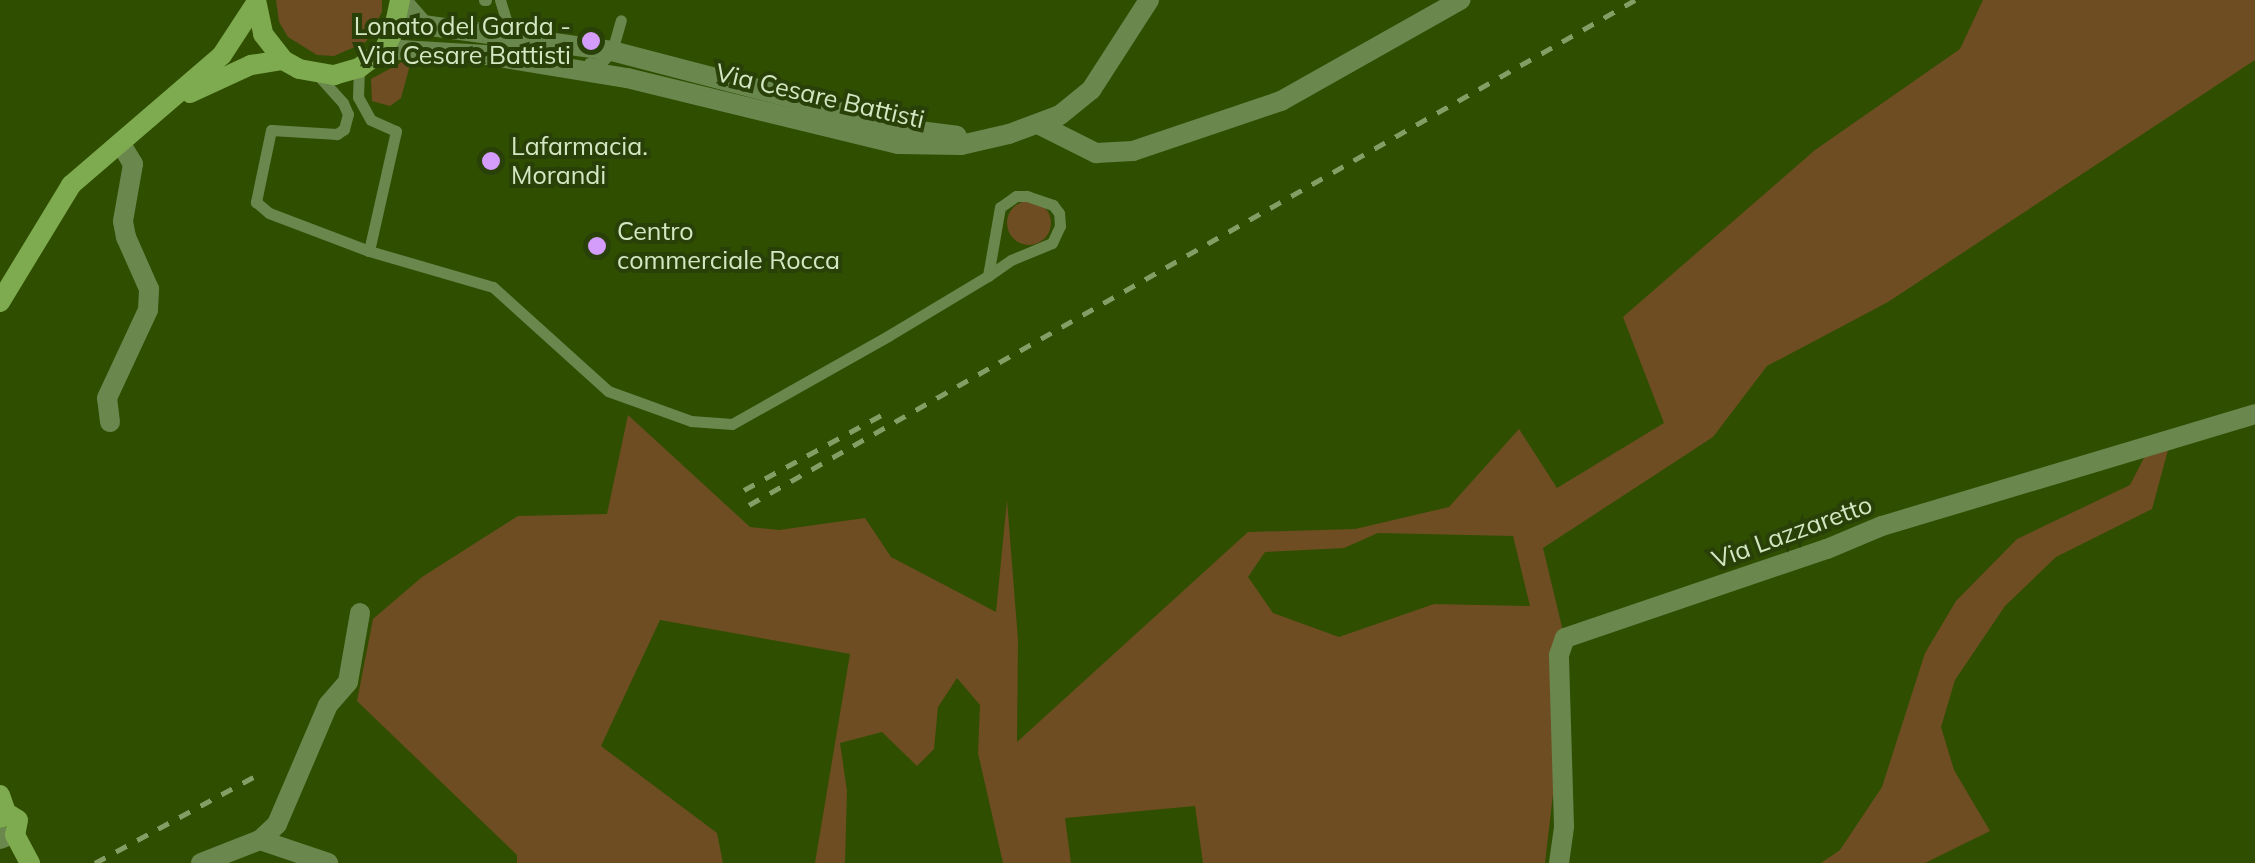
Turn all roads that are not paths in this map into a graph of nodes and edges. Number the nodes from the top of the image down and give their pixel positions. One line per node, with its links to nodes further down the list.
1 (400, 0): 7 (street, Via Cesare Battisti); 8 (main road)
2 (500, 0): 7 (lane)
3 (1150, 0): 15 (street)
4 (1460, 0): 15 (street)
5 (256, 1): 10 (main road); 14 (main road)
6 (621, 20): 9 (lane)
7 (523, 37): 9 (street, Via Cesare Battisti)
8 (384, 48): 11 (street, Via Cesare Battisti); 12 (main road)
9 (612, 51): 11 (lane); 16 (street, Via Cesare Battisti)
10 (284, 60): 13 (main road); 14 (main road)
11 (521, 60): 16 (street, Via Cesare Battisti)
12 (359, 68): 13 (main road); 18 (lane)
13 (317, 74): 18 (lane)
14 (174, 100): 17 (main road)
15 (1040, 125): 16 (street)
16 (1009, 134)
17 (121, 144): 19 (main road); 23 (street)
18 (369, 252): 20 (lane)
19 (8, 268): 21 (main road)
20 (988, 276): 20 (lane)
21 (0, 302)
22 (2255, 414): 30 (street, Via Lazzaretto)
23 (110, 422)
24 (360, 614): 26 (street)
25 (3, 822): 27 (main road)
26 (260, 840): 28 (street); 29 (street)
27 (30, 863)
28 (201, 863)
29 (328, 863)
30 (1560, 863)

